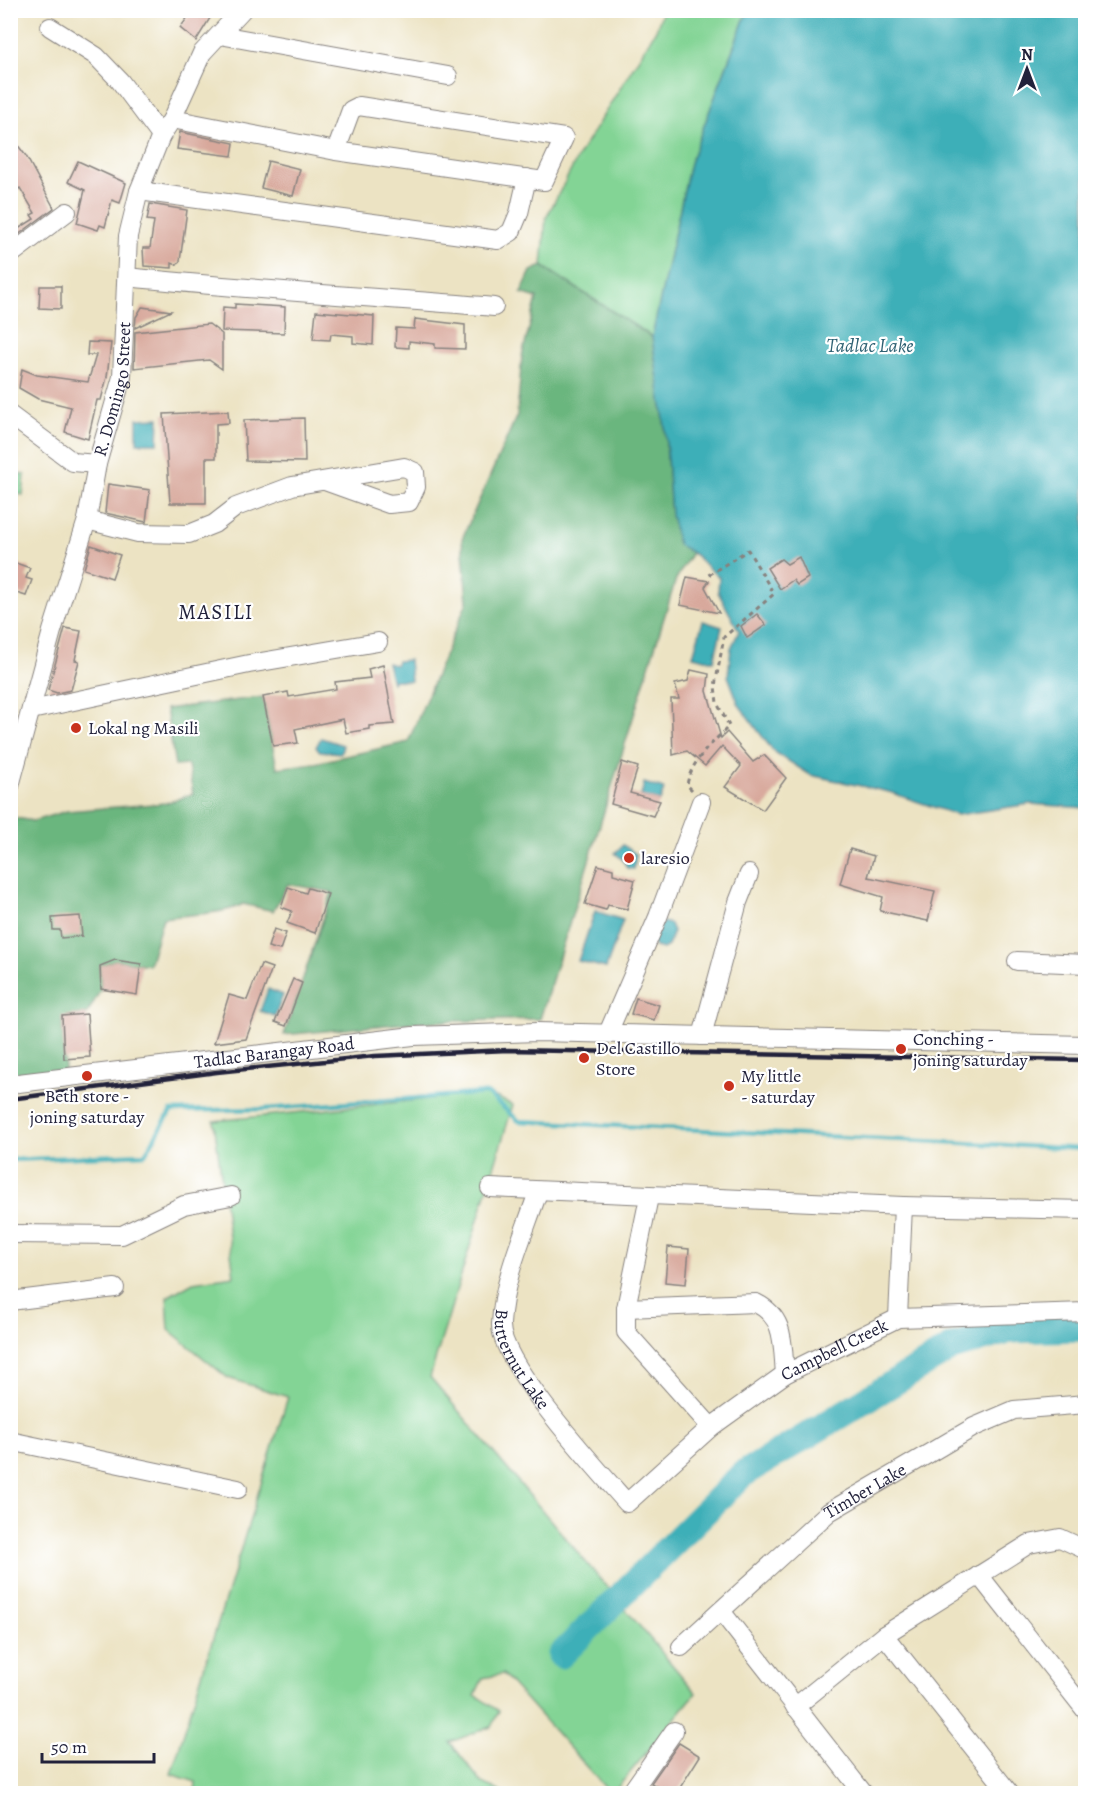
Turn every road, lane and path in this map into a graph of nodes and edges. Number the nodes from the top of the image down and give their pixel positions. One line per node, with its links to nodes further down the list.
1 (242, 10): 3 (street, R. Domingo Street)
2 (50, 27): 6 (street)
3 (220, 34): 4 (street); 5 (street, R. Domingo Street)
4 (448, 76)
5 (172, 119): 6 (street, R. Domingo Street); 7 (street)
6 (161, 136): 9 (street, R. Domingo Street)
7 (336, 151): 8 (street); 8 (street)
8 (527, 178): 9 (street)
9 (139, 191): 12 (street, R. Domingo Street)
10 (67, 212): 11 (street)
11 (10, 255)
12 (127, 277): 13 (street); 15 (street, R. Domingo Street)
13 (494, 307)
14 (10, 415): 15 (street)
15 (97, 464): 17 (street, R. Domingo Street)
16 (325, 481): 17 (street)
17 (87, 520): 20 (street, R. Domingo Street)
18 (707, 576): 22 (path)
19 (378, 642): 20 (street)
20 (31, 710): 21 (street, R. Domingo Street)
21 (10, 786)
22 (701, 802): 26 (street)
23 (749, 874): 27 (street)
24 (1017, 961): 25 (street)
25 (1086, 964)
26 (608, 1033): 27 (street, Tadlac Barangay Road); 29 (street, Tadlac Barangay Road)
27 (702, 1036): 28 (street, Tadlac Barangay Road)
28 (1086, 1045)
29 (10, 1084)
30 (490, 1188): 31 (street)
31 (537, 1192): 33 (street); 47 (street, Butternut Lake)
32 (231, 1196): 36 (street)
33 (649, 1197): 34 (street); 39 (street)
34 (903, 1206): 35 (street); 41 (street)
35 (1086, 1210)
36 (10, 1234)
37 (115, 1288): 38 (street)
38 (10, 1301)
39 (626, 1308): 42 (street); 44 (street)
40 (1086, 1312): 41 (street, Campbell Creek)
41 (898, 1318): 42 (street, Campbell Creek)
42 (785, 1374): 44 (street, Campbell Creek)
43 (1086, 1404): 50 (street, Timber Lake)
44 (711, 1427): 47 (street, Campbell Creek)
45 (10, 1441): 46 (street)
46 (238, 1489)
47 (627, 1503)
48 (1086, 1550): 49 (street)
49 (979, 1575): 51 (street); 54 (street)
50 (721, 1611): 52 (street, Timber Lake); 53 (street)
51 (884, 1635): 53 (street); 58 (street)
52 (681, 1647)
53 (795, 1707): 57 (street)
54 (1086, 1711)
55 (674, 1731): 56 (street)
56 (630, 1794)
57 (864, 1794)
58 (1010, 1794)

